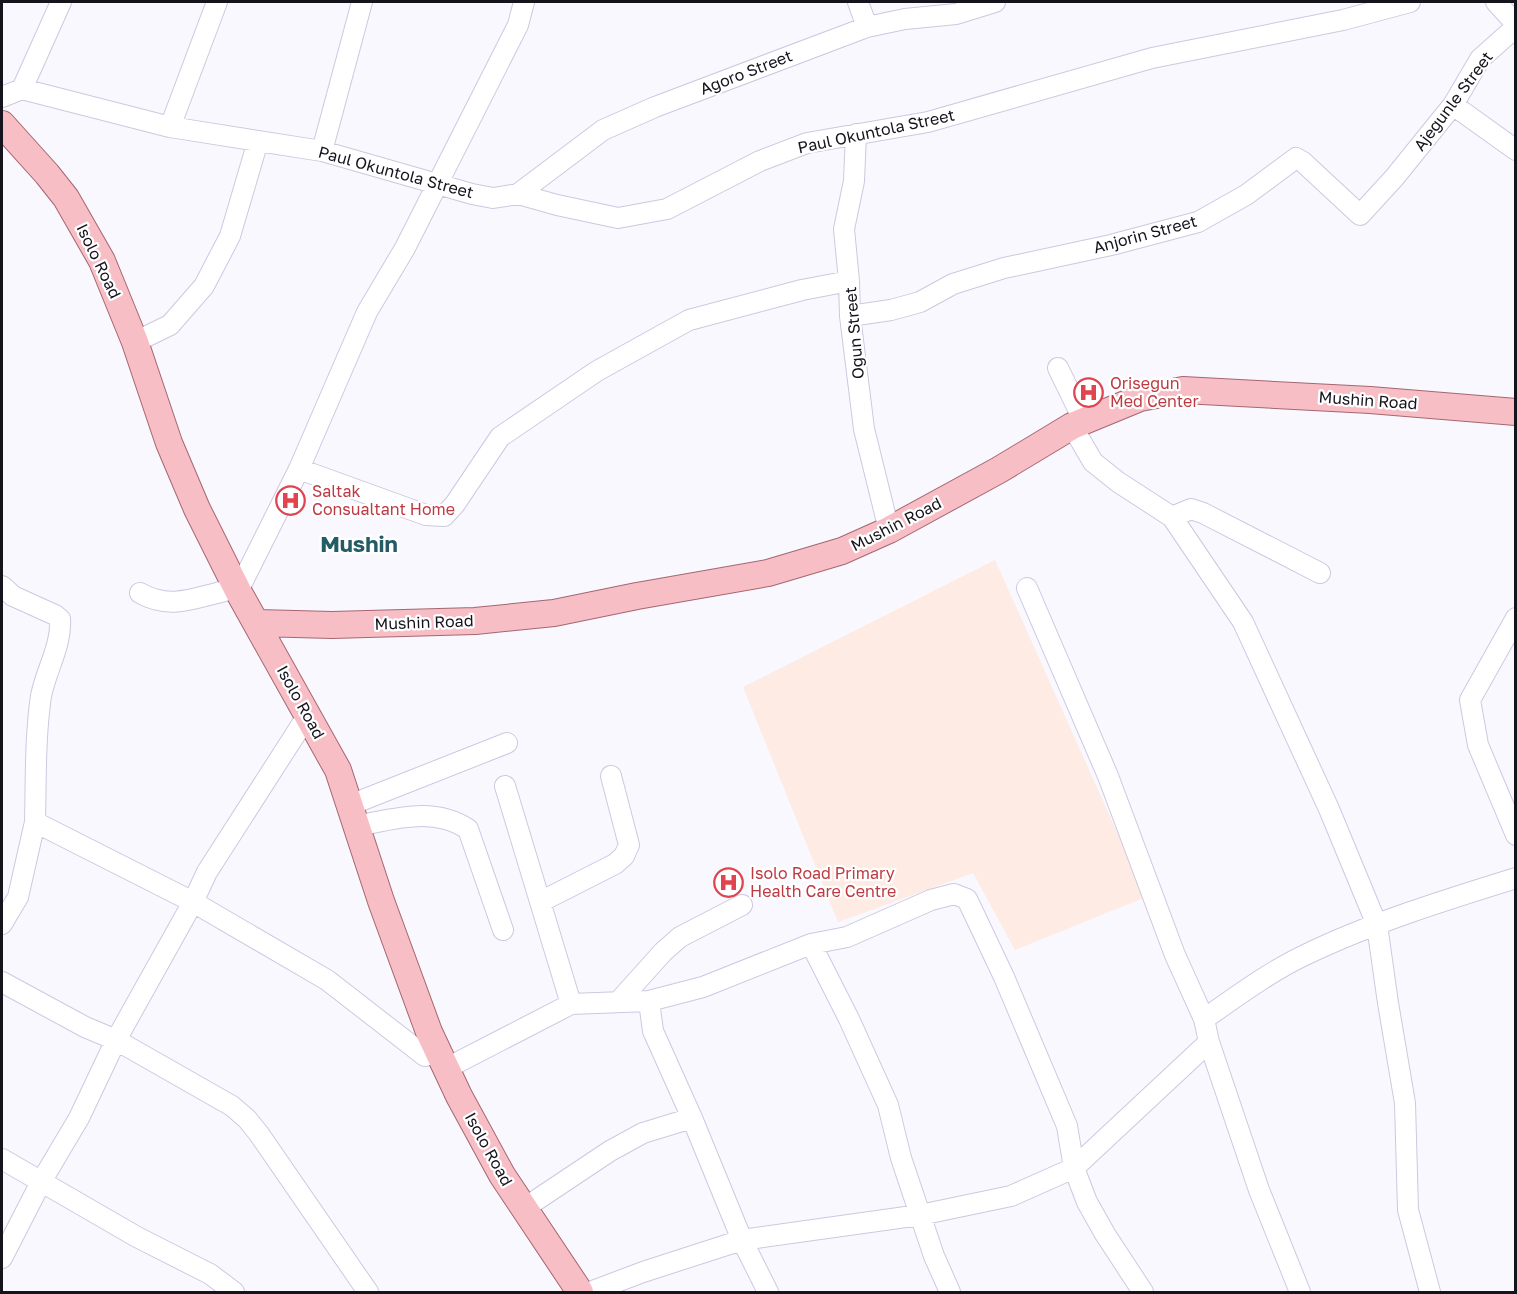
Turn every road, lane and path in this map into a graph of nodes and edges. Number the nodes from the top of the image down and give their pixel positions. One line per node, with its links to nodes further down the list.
1 (61, 2): 11 (street)
2 (217, 2): 15 (street)
3 (362, 2): 20 (street)
4 (524, 2): 22 (street)
5 (858, 2): 10 (street)
6 (992, 2): 10 (street, Agoro Street)
7 (1410, 2): 16 (street, Paul Okuntola Street)
8 (1496, 2): 9 (street)
9 (1515, 26): 13 (street, Ajegunle Street)
10 (867, 27): 23 (street, Agoro Street)
11 (22, 89): 12 (street); 15 (street, Paul Okuntola Street)
12 (2, 97)
13 (1453, 105): 19 (street); 21 (street, Ajegunle Street)
14 (2, 124): 26 (main road, Isolo Road)
15 (170, 127): 18 (street, Paul Okuntola Street)
16 (856, 134): 23 (street, Paul Okuntola Street); 24 (street, Ogun Street)
17 (2, 140): 36 (main road, Isolo Road)
18 (258, 141): 20 (street, Paul Okuntola Street); 26 (street)
19 (1515, 150)
20 (322, 151): 22 (street, Paul Okuntola Street)
21 (1394, 178): 25 (street, Anjorin Street)
22 (438, 184): 23 (street, Paul Okuntola Street); 30 (street)
23 (518, 194)
24 (849, 281): 25 (street, Ogun Street); 30 (street)
25 (850, 316): 32 (street, Ogun Street)
26 (135, 342): 36 (main road, Isolo Road)
27 (1058, 368): 29 (street)
28 (1515, 412): 29 (main road, Mushin Road)
29 (1076, 424): 31 (street); 32 (main road, Mushin Road)
30 (299, 469): 36 (street)
31 (1172, 517): 33 (street); 52 (street)
32 (889, 530): 39 (main road, Mushin Road)
33 (1320, 573)
34 (2, 585): 45 (street)
35 (1027, 588): 59 (street)
36 (232, 591): 37 (street); 39 (main road, Isolo Road); 40 (main road, Isolo Road)
37 (140, 593)
38 (1515, 618): 46 (street)
39 (258, 623): 44 (main road, Isolo Road)
40 (302, 724): 48 (street); 62 (main road, Isolo Road)
41 (507, 742): 44 (street)
42 (611, 776): 49 (street)
43 (505, 786): 49 (street)
44 (353, 816): 53 (street); 62 (main road, Isolo Road)
45 (35, 822): 48 (street); 51 (street)
46 (1515, 835)
47 (1515, 878): 52 (street)
48 (193, 902): 60 (street); 62 (street)
49 (540, 902): 58 (street)
50 (742, 904): 56 (street)
51 (2, 924)
52 (1377, 925): 59 (street); 80 (street)
53 (503, 930)
54 (811, 944): 57 (street); 65 (street); 68 (street)
55 (2, 982): 60 (street)
56 (619, 1001): 57 (street); 58 (street)
57 (649, 1001): 63 (street)
58 (571, 1004): 62 (street)
59 (1204, 1018): 61 (street)
60 (116, 1040): 66 (street); 72 (street)
61 (1209, 1042): 65 (street); 79 (street)
62 (436, 1062): 67 (main road, Isolo Road); 73 (main road, Isolo Road)
63 (692, 1118): 67 (street); 69 (street)
64 (2, 1159): 66 (street)
65 (1074, 1168): 68 (street); 78 (street)
66 (41, 1182): 70 (street); 71 (street)
67 (523, 1209): 74 (main road, Isolo Road)
68 (920, 1215): 69 (street); 77 (street)
69 (742, 1240): 75 (street); 76 (street)
70 (2, 1258)
71 (234, 1293)
72 (368, 1293)
73 (562, 1293)
74 (580, 1293)
75 (590, 1293)
76 (768, 1293)
77 (950, 1293)
78 (1143, 1293)
79 (1300, 1293)
80 (1430, 1293)

